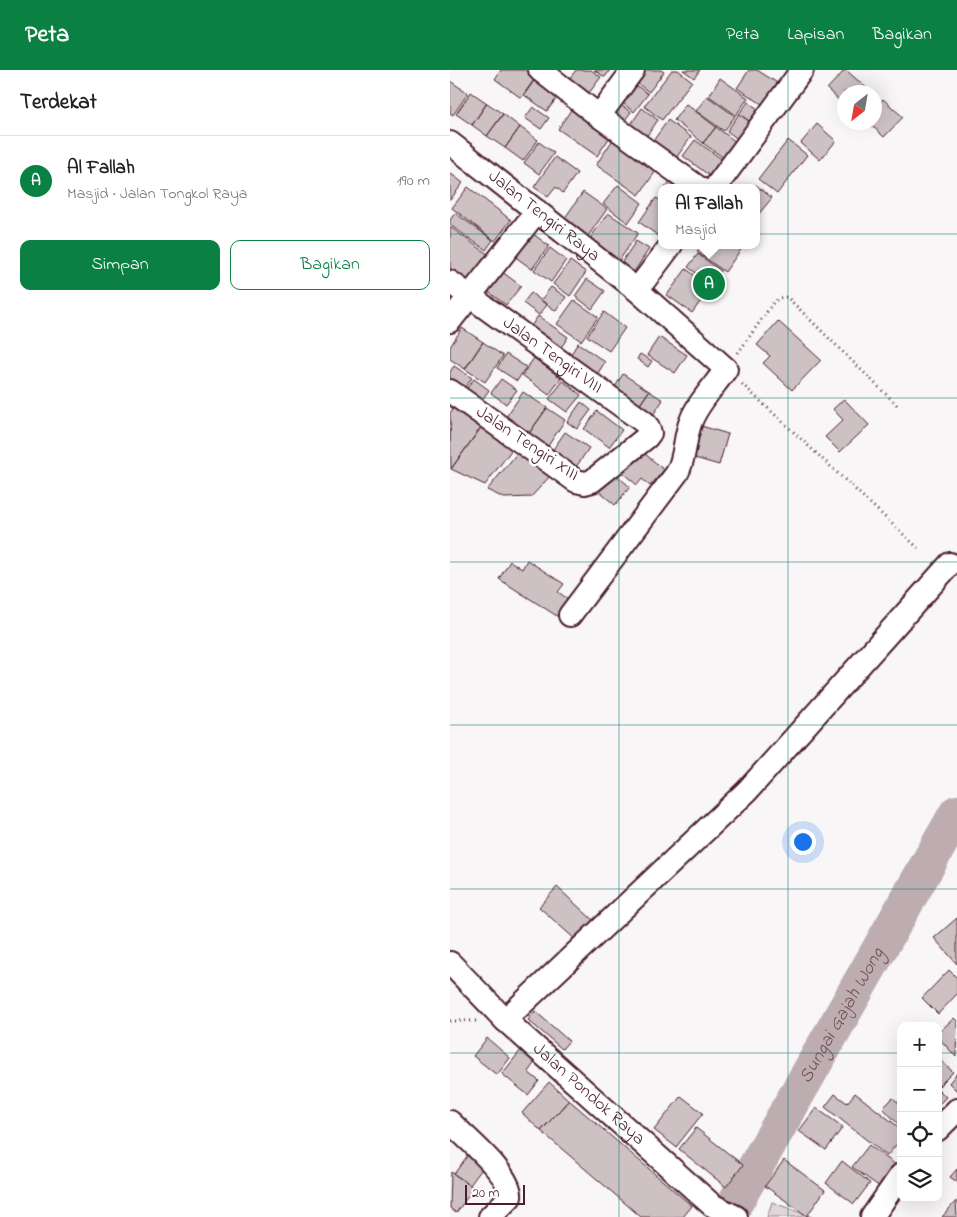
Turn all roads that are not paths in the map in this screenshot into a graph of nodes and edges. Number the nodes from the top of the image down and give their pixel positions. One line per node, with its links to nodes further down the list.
1 (540, 70): 4 (street)
2 (633, 70): 4 (street)
3 (802, 70): 7 (street)
4 (599, 116): 6 (street)
5 (450, 143): 8 (street, Jalan Tengiri Raya)
6 (693, 184)
7 (718, 184)
8 (537, 211): 11 (street, Jalan Tengiri Raya); 12 (street)
9 (668, 249): 11 (street)
10 (450, 282): 12 (street, Jalan Tengiri VIII)
11 (637, 290): 17 (street, Jalan Tengiri Raya)
12 (470, 296): 13 (street); 15 (street, Jalan Tengiri VIII)
13 (450, 321)
14 (450, 391): 15 (street, Jalan Tengiri XIII)
15 (650, 432)
16 (950, 564): 19 (street)
17 (570, 616)
18 (450, 963): 19 (street, Jalan Pondok Raya)
19 (505, 1020): 25 (street, Jalan Pondok Raya)
20 (957, 1110): 22 (street)
21 (450, 1122): 24 (street)
22 (942, 1125)
23 (897, 1180): 26 (street)
24 (490, 1217)
25 (736, 1217)
26 (872, 1217)

